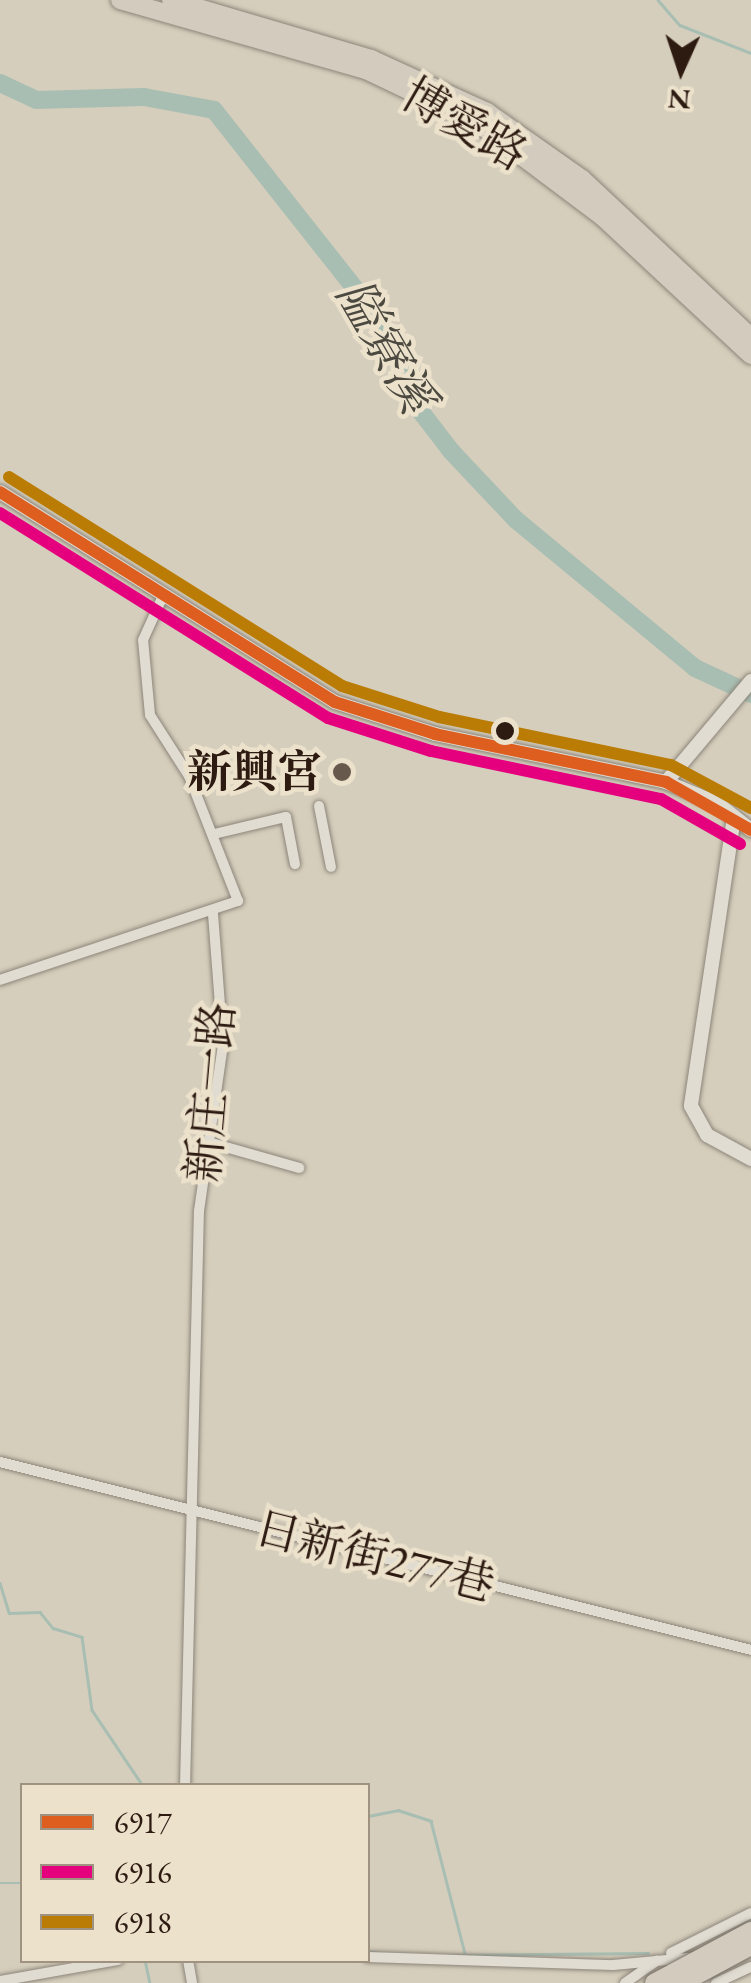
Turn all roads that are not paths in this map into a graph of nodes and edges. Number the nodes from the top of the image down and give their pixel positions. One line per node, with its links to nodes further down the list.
1 (120, 0): 3 (main road, 博愛路)
2 (171, 0): 3 (main road, 博愛路)
3 (483, 118): 4 (main road, 博愛路)
4 (530, 148): 5 (main road, 博愛路); 6 (main road, 博愛路)
5 (751, 337)
6 (751, 355)
7 (0, 492): 8 (street)
8 (163, 596): 10 (street); 14 (street)
9 (751, 682): 10 (street)
10 (666, 782): 12 (street)
11 (319, 806): 16 (street)
12 (734, 817): 13 (street); 20 (street)
13 (751, 830)
14 (214, 834): 15 (street); 17 (street)
15 (295, 864)
16 (331, 867)
17 (213, 914): 18 (street); 19 (street, 新庄一路)
18 (0, 980)
19 (208, 1142): 21 (street); 23 (street, 新庄一路)
20 (751, 1159)
21 (299, 1168)
22 (0, 1462): 23 (street, 日新街277巷)
23 (192, 1510): 24 (street, 日新街277巷); 25 (street, 新庄一路)
24 (751, 1650)
25 (185, 1783)
26 (750, 1920): 29 (street); 34 (main road, bridge)
27 (751, 1946): 35 (main road, bridge)
28 (370, 1958): 29 (street)
29 (660, 1958): 31 (street); 33 (street)
30 (102, 1963): 32 (street)
31 (751, 1964): 36 (street)
32 (0, 1982)
33 (625, 1983)
34 (654, 1983)
35 (682, 1983)
36 (716, 1983)

